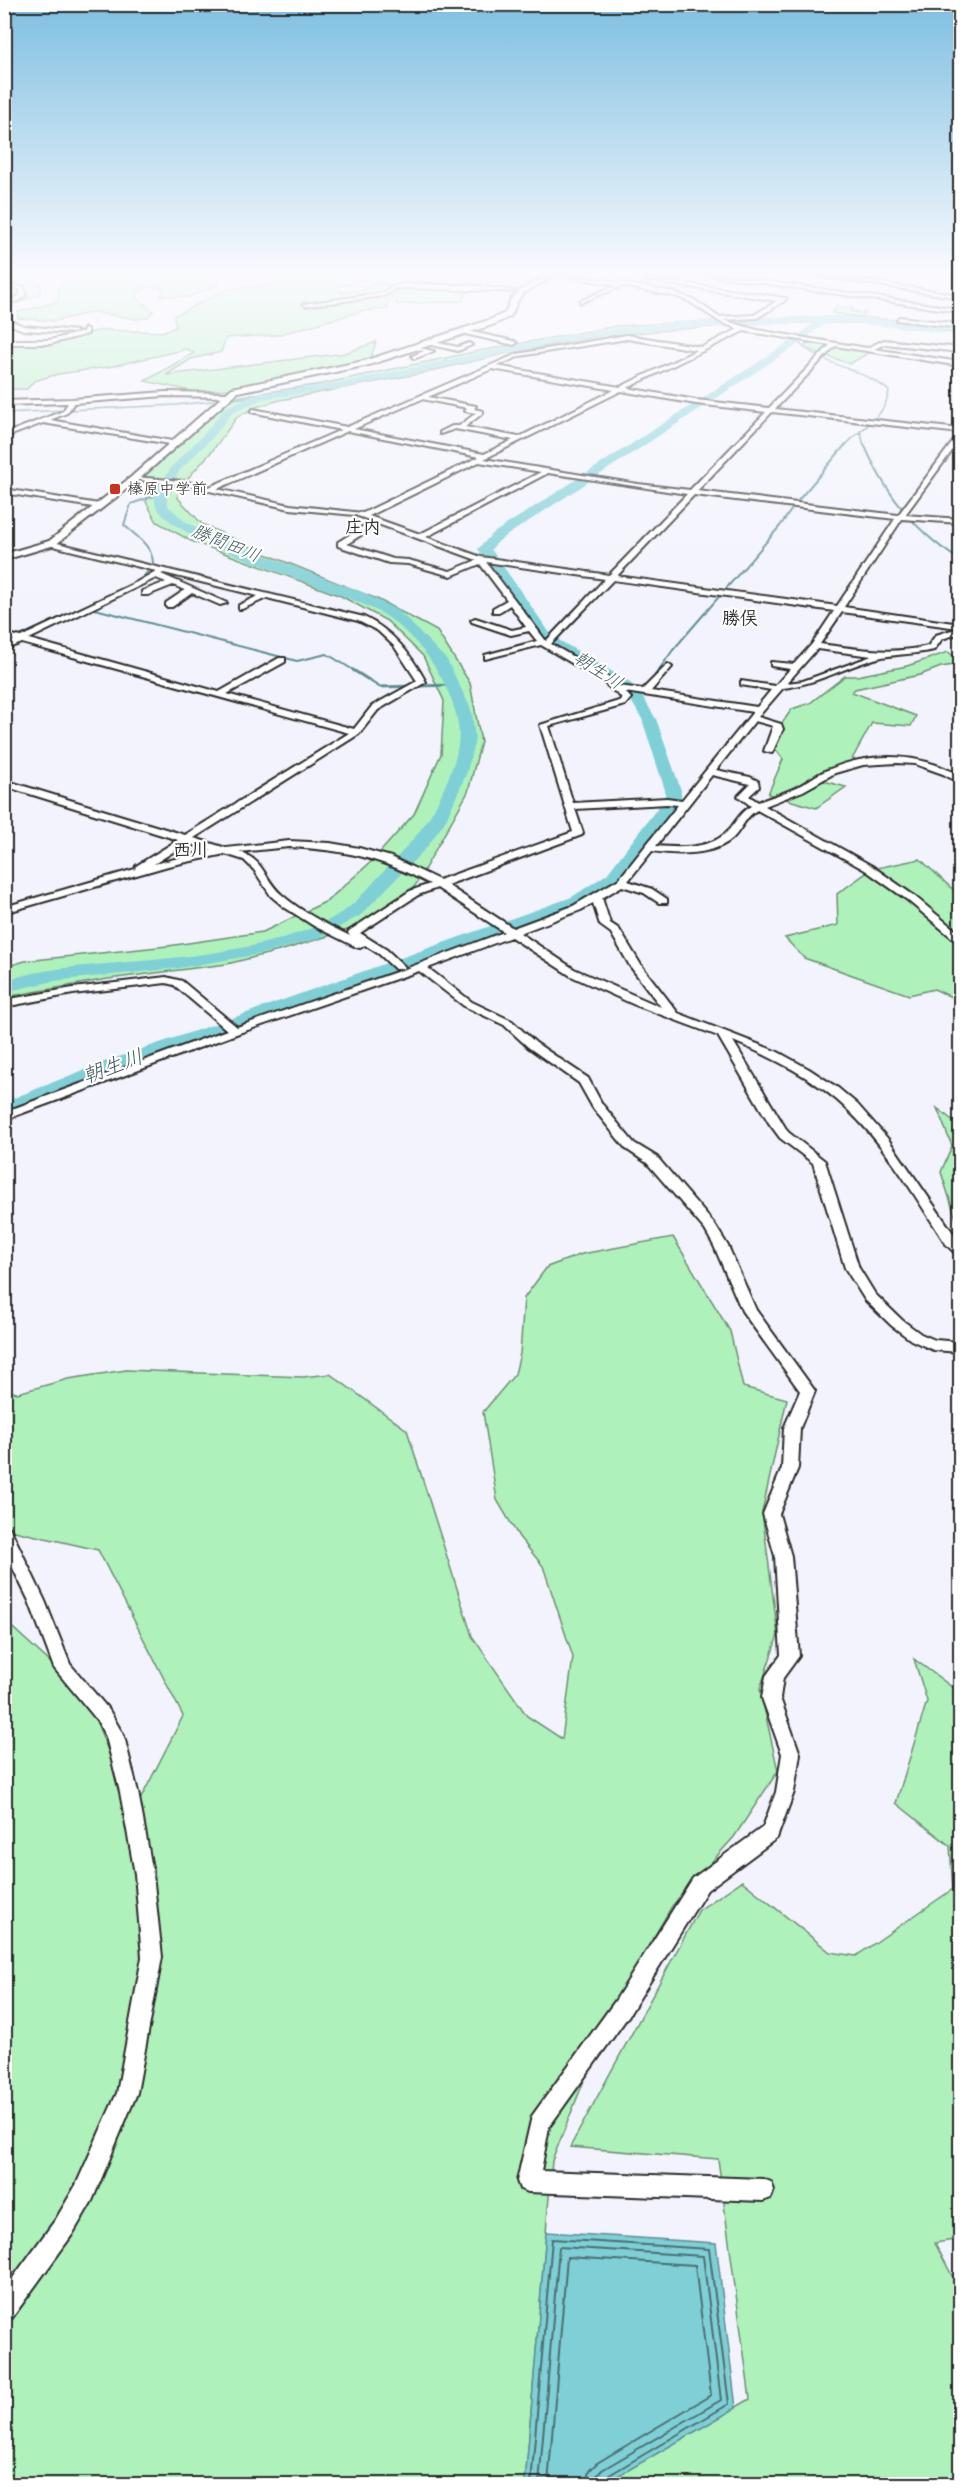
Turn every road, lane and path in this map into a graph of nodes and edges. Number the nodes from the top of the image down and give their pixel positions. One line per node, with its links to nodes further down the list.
1 (249, 387): 8 (main road)
2 (444, 387): 7 (street)
3 (605, 387): 6 (street)
4 (627, 387): 6 (street)
5 (793, 387): 12 (street)
6 (621, 390): 12 (street); 19 (street)
7 (421, 397): 14 (street); 15 (street)
8 (223, 398): 9 (street); 20 (main road)
9 (72, 401): 10 (street); 13 (street)
10 (4, 403)
11 (253, 411): 15 (street)
12 (771, 411): 17 (street); 26 (street)
13 (43, 421): 18 (street); 20 (street)
14 (460, 428): 16 (street); 19 (street)
15 (348, 430): 21 (street); 24 (street)
16 (442, 433)
17 (960, 434): 28 (street)
18 (4, 436)
19 (520, 439): 21 (street)
20 (176, 442): 23 (main road)
21 (482, 458): 22 (street); 29 (street)
22 (546, 472): 26 (street); 32 (street)
23 (134, 479): 24 (street); 27 (main road)
24 (210, 489): 29 (street)
25 (4, 491): 27 (street)
26 (692, 492): 28 (street); 37 (street)
27 (99, 506): 33 (main road)
28 (903, 514): 31 (street); 46 (street)
29 (365, 515): 30 (street)
30 (379, 520): 32 (street); 35 (street)
31 (960, 521)
32 (422, 536): 35 (street)
33 (52, 543): 34 (main road); 36 (street)
34 (4, 557)
35 (481, 560): 37 (street); 42 (street)
36 (159, 573): 38 (street); 41 (street); 52 (street)
37 (610, 578): 46 (street); 53 (street)
38 (173, 582): 39 (street); 40 (street)
39 (191, 590): 43 (street); 44 (street)
40 (145, 592)
41 (267, 595): 45 (street); 68 (street)
42 (511, 601): 47 (street); 49 (street)
43 (223, 603)
44 (169, 605)
45 (242, 607)
46 (840, 609): 50 (street); 54 (street)
47 (496, 610)
48 (475, 620): 49 (street)
49 (531, 628): 53 (street)
50 (960, 628): 56 (street)
51 (4, 634): 52 (street)
52 (22, 640): 55 (street); 66 (street)
53 (544, 644): 57 (street); 63 (street)
54 (815, 646): 56 (street); 61 (street)
55 (4, 648)
56 (881, 655): 64 (street)
57 (488, 657)
58 (282, 660): 66 (street)
59 (774, 664): 61 (street)
60 (668, 667): 65 (street)
61 (797, 667): 64 (street)
62 (744, 683): 64 (street)
63 (617, 688): 65 (street); 74 (street)
64 (780, 688): 67 (street)
65 (645, 691): 67 (street)
66 (219, 695): 68 (street)
67 (756, 714): 69 (street); 70 (street)
68 (356, 732): 76 (street)
69 (769, 751)
70 (711, 772): 73 (street); 75 (street)
71 (960, 780): 75 (street)
72 (4, 783): 76 (street)
73 (675, 802): 74 (street); 77 (street)
74 (570, 806): 80 (street)
75 (758, 806): 77 (street); 86 (street)
76 (184, 840): 78 (street); 79 (street)
77 (650, 848): 81 (street)
78 (225, 850): 79 (street); 80 (street); 87 (street)
79 (128, 876): 84 (street)
80 (434, 881): 85 (street); 87 (street)
81 (621, 882): 82 (street); 83 (street)
82 (597, 898): 85 (street); 89 (street)
83 (663, 901)
84 (4, 910)
85 (511, 932): 87 (street); 89 (street)
86 (960, 939)
87 (409, 968): 90 (street); 96 (street)
88 (4, 1004): 90 (street)
89 (673, 1015): 91 (street)
90 (235, 1031): 92 (street)
91 (724, 1036): 93 (street); 94 (street)
92 (4, 1116)
93 (960, 1250)
94 (960, 1347)
95 (4, 1533): 97 (street)
96 (764, 2190)
97 (4, 2310)

